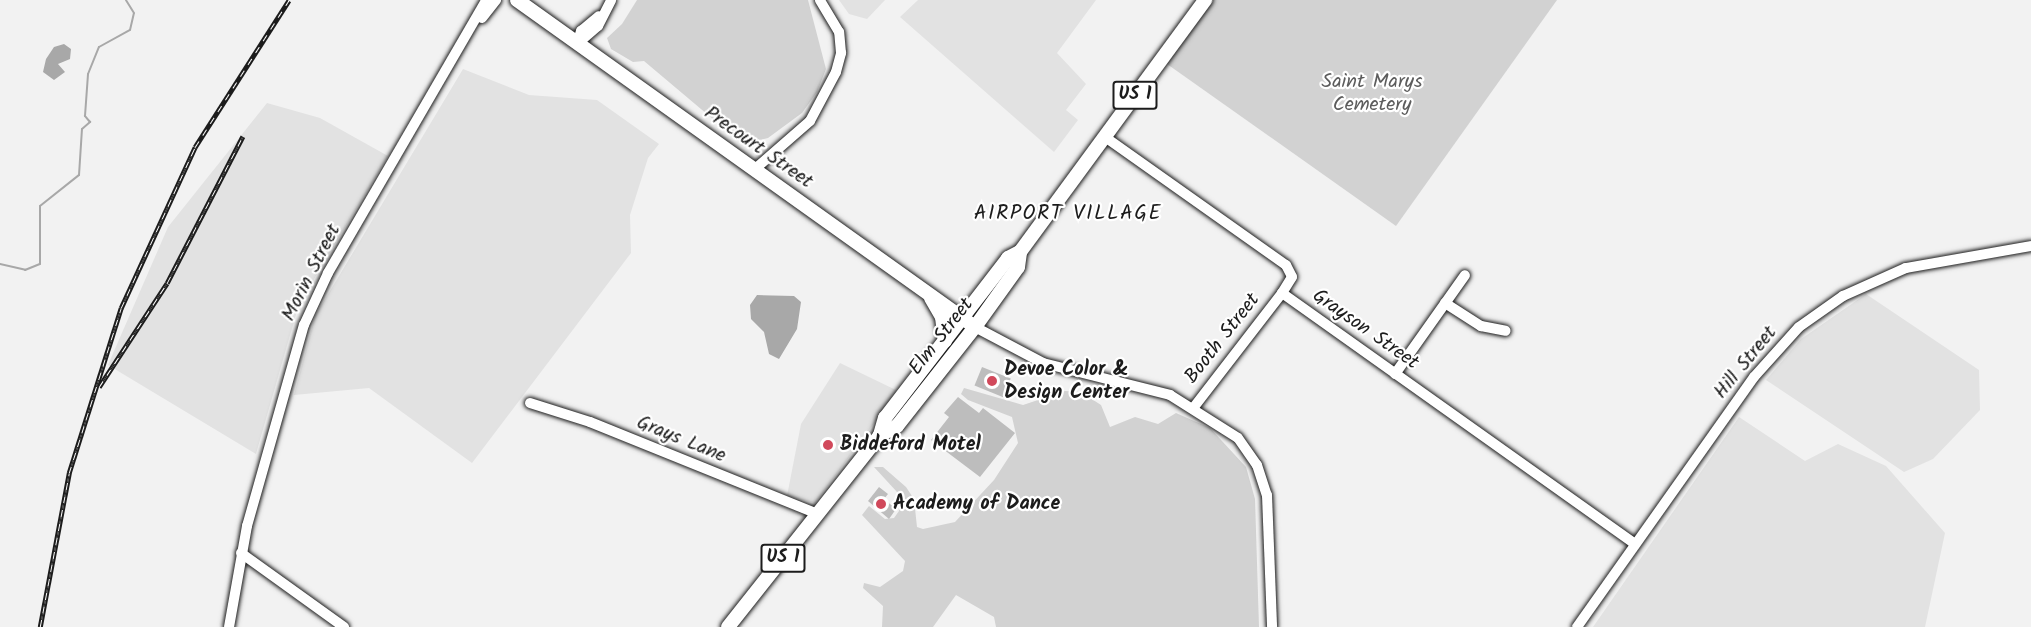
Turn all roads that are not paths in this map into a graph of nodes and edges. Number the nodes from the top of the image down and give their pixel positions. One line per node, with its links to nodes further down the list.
1 (486, 0): 7 (street, Morin Street)
2 (496, 0): 7 (street, Morin Street)
3 (517, 0): 8 (main road, Precourt Street)
4 (611, 0): 8 (street)
5 (820, 0): 10 (street)
6 (1204, 0): 9 (main road, Elm Street / US 1)
7 (472, 29): 27 (street, Morin Street)
8 (577, 44): 10 (main road, Precourt Street)
9 (1105, 137): 12 (main road, Elm Street / US 1); 14 (street, Grayson Street)
10 (755, 169): 15 (main road, Precourt Street)
11 (2031, 246): 26 (street, Hill Street)
12 (1020, 252): 17 (main road, Elm Street / US 1); 18 (main road, Elm Street / US 1)
13 (1465, 275): 16 (street)
14 (1282, 293): 21 (street, Grayson Street); 23 (street, Booth Street)
15 (928, 294): 17 (main road, Precourt Street); 20 (main road)
16 (1445, 303): 19 (street); 21 (street)
17 (963, 318): 18 (main road, Precourt Street); 20 (main road, Elm Street / US 1)
18 (975, 327): 23 (street); 24 (main road, Elm Street / US 1)
19 (1506, 331)
20 (945, 341): 24 (main road, Elm Street / US 1)
21 (1395, 374): 26 (street, Grayson Street)
22 (530, 403): 25 (street, Grays Lane)
23 (1194, 407): 31 (street)
24 (880, 435): 25 (main road, Elm Street / US 1)
25 (818, 514): 30 (main road, Elm Street / US 1)
26 (1635, 544): 32 (street, Hill Street)
27 (241, 553): 28 (street, Morin Street); 29 (street)
28 (229, 627)
29 (344, 627)
30 (728, 627)
31 (1272, 627)
32 (1577, 627)

